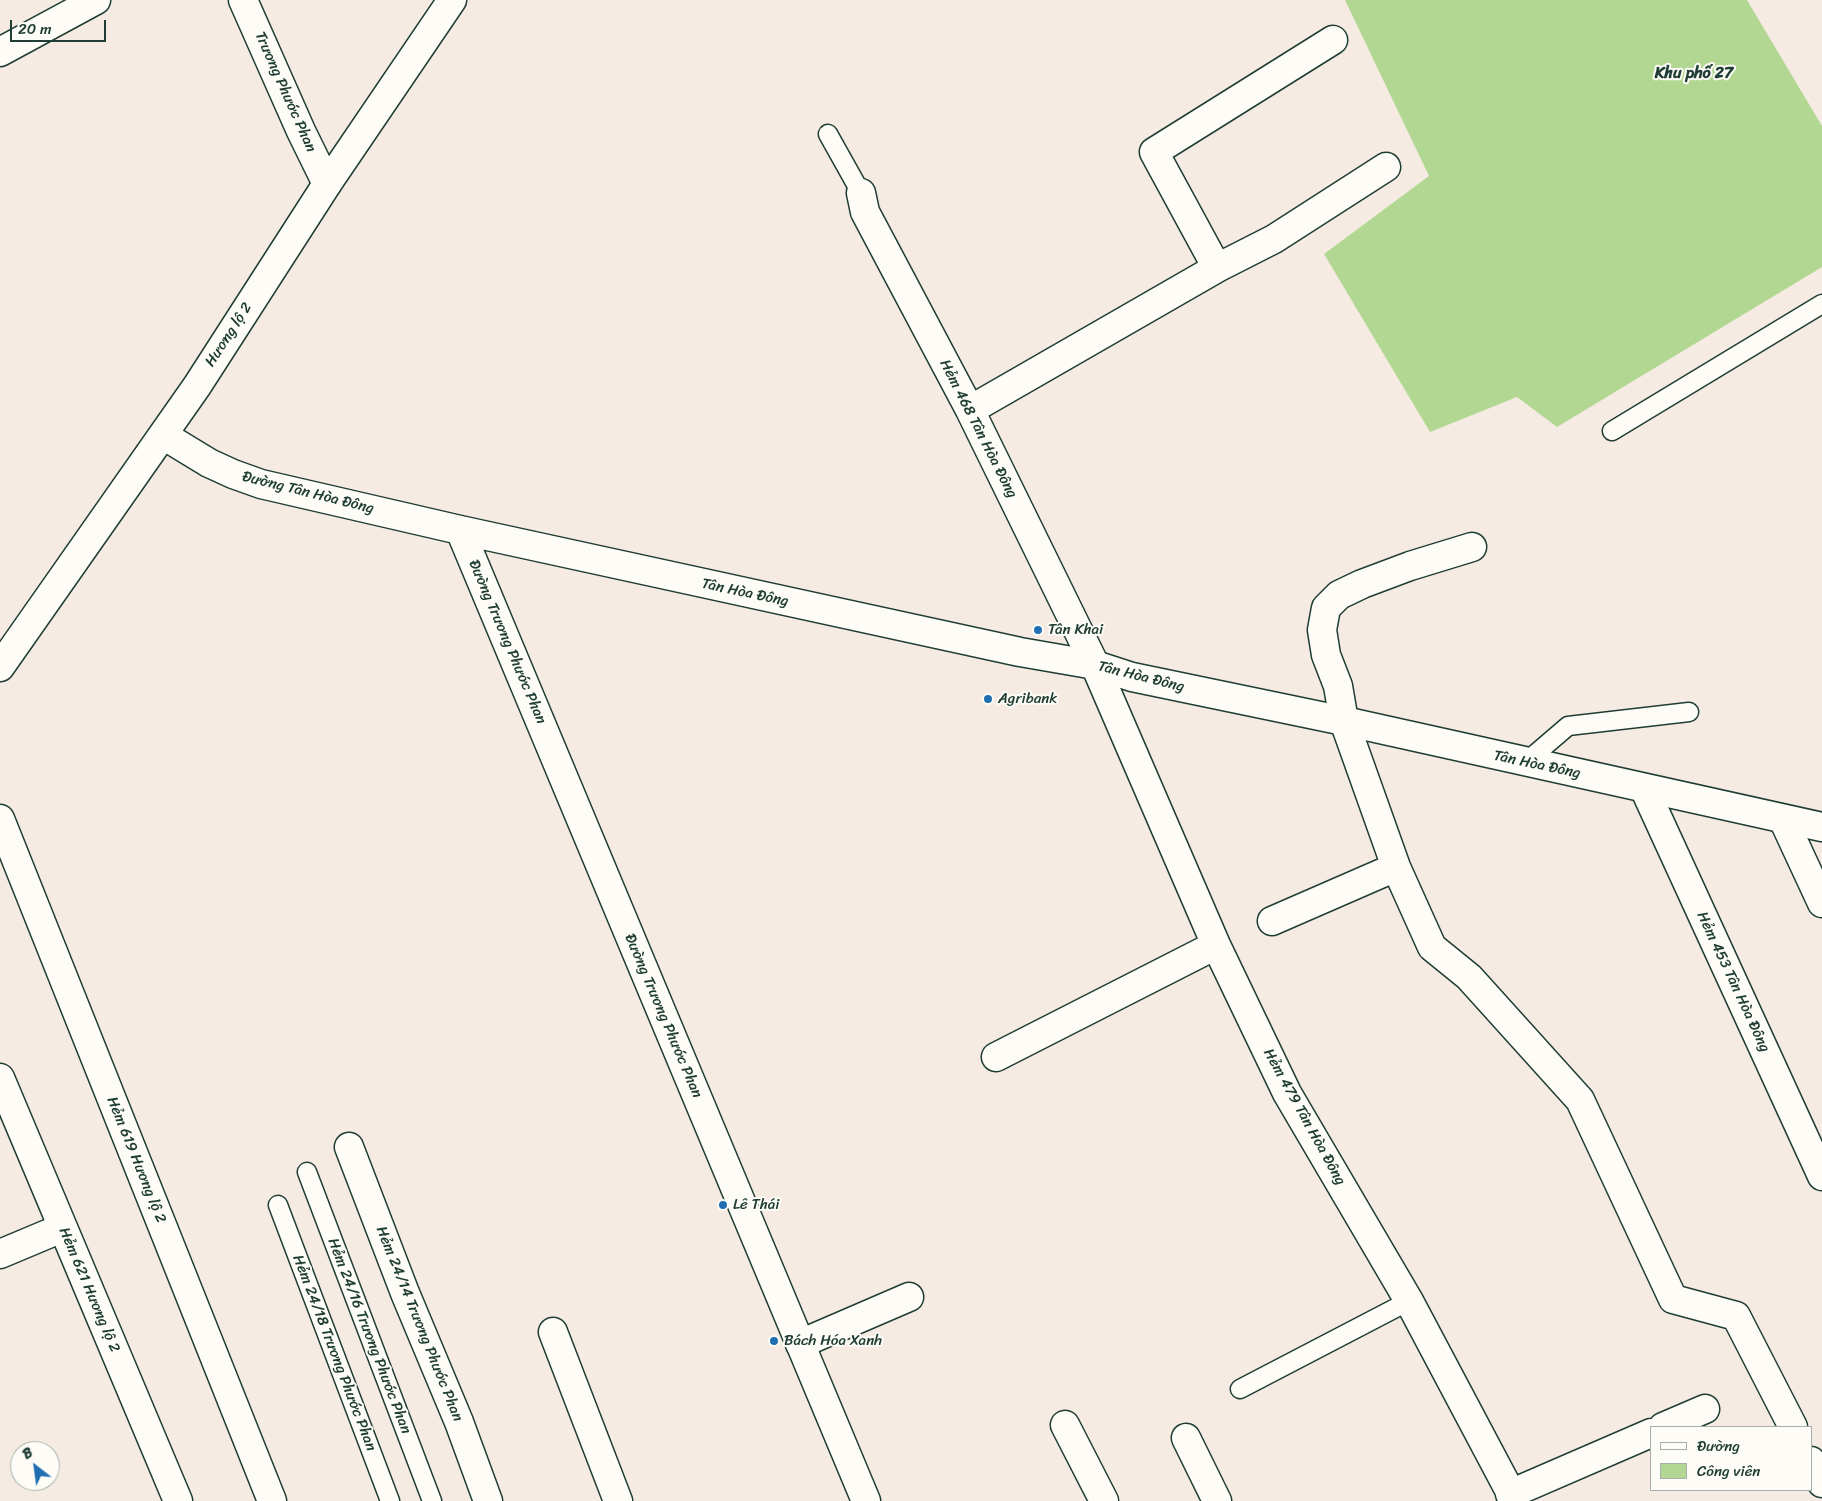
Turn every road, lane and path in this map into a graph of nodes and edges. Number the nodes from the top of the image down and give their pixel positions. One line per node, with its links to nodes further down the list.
1 (96, 0): 5 (street)
2 (243, 0): 8 (street, Trương Phước Phan)
3 (452, 0): 8 (street, Hương lộ 2)
4 (1332, 40): 10 (street)
5 (0, 52)
6 (828, 134): 9 (lane)
7 (1386, 167): 10 (street)
8 (327, 184): 14 (street, Hương lộ 2)
9 (861, 193): 12 (street, Hẻm 468 Tân Hòa Đông)
10 (1217, 268): 12 (street)
11 (1822, 304): 13 (lane)
12 (970, 410): 17 (street, Hẻm 468 Tân Hòa Đông)
13 (1612, 431)
14 (163, 435): 15 (street, Đường Tân Hòa Đông); 18 (street, Hương lộ 2)
15 (460, 530): 17 (street, Tân Hòa Đông); 41 (street, Đường Trương Phước Phan)
16 (1472, 547): 20 (street)
17 (1094, 665): 20 (street, Tân Hòa Đông); 29 (street, Hẻm 479 Tân Hòa Đông)
18 (0, 667)
19 (1689, 712): 21 (lane)
20 (1344, 721): 21 (street, Tân Hòa Đông); 26 (street)
21 (1526, 762): 22 (street, Tân Hòa Đông)
22 (1644, 788): 24 (street, Tân Hòa Đông); 34 (street, Hẻm 453 Tân Hòa Đông)
23 (0, 819): 53 (street, Hẻm 619 Hương lộ 2)
24 (1783, 819): 25 (street, Tân Hòa Đông); 27 (street)
25 (1822, 827)
26 (1396, 867): 28 (street); 46 (street)
27 (1822, 903)
28 (1272, 921)
29 (1216, 945): 30 (street); 39 (street, Hẻm 479 Tân Hòa Đông)
30 (996, 1057)
31 (0, 1078): 36 (street, Hẻm 621 Hương lộ 2)
32 (349, 1147): 56 (street, Hẻm 24/14 Trương Phước Phan)
33 (306, 1172): 55 (lane, Hẻm 24/16 Trương Phước Phan)
34 (1822, 1176)
35 (278, 1205): 54 (lane, Hẻm 24/18 Trương Phước Phan)
36 (62, 1228): 37 (street); 52 (street, Hẻm 621 Hương lộ 2)
37 (0, 1254)
38 (909, 1297): 41 (street)
39 (1409, 1301): 42 (lane); 51 (street, Hẻm 479 Tân Hòa Đông)
40 (553, 1332): 57 (street)
41 (800, 1344): 58 (street, Đường Trương Phước Phan)
42 (1240, 1389)
43 (1705, 1409): 45 (street)
44 (1065, 1425): 59 (street)
45 (1665, 1426)
46 (1792, 1426)
47 (1650, 1433): 51 (street)
48 (1186, 1438): 60 (street)
49 (1812, 1463): 50 (street)
50 (1822, 1483)
51 (1508, 1499)
52 (178, 1501)
53 (272, 1501)
54 (390, 1501)
55 (432, 1501)
56 (488, 1501)
57 (618, 1501)
58 (866, 1501)
59 (1104, 1501)
60 (1217, 1501)

